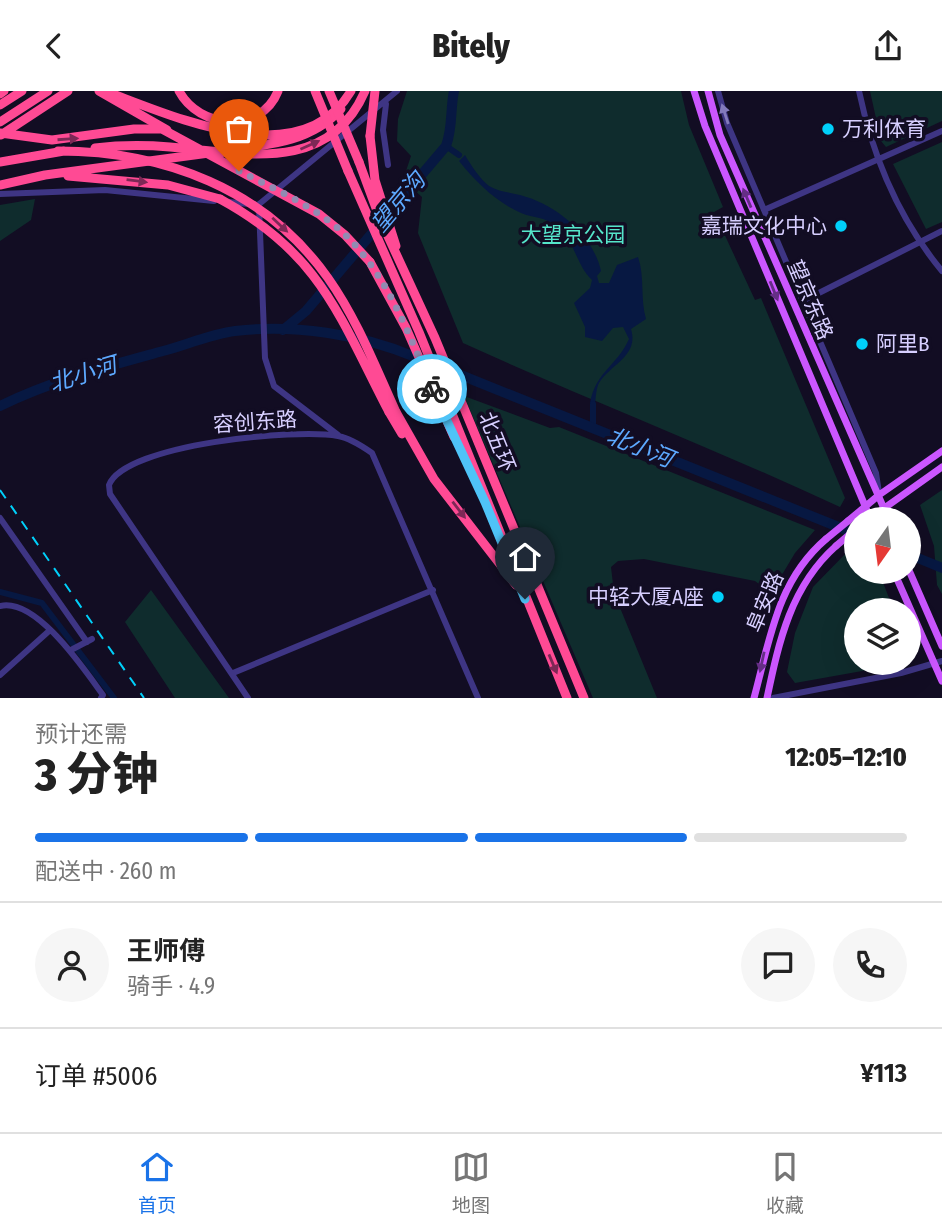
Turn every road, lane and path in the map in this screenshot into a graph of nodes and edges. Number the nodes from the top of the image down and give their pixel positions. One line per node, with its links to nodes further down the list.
1 (4, 91): 20 (highway)
2 (22, 91): 22 (highway)
3 (40, 91): 24 (main road)
4 (48, 91): 24 (highway)
5 (68, 91): 27 (highway, bridge)
6 (99, 91): 26 (highway, bridge)
7 (105, 91): 23 (highway)
8 (179, 91): 9 (highway)
9 (278, 91)
10 (315, 91): 51 (highway, 北五环, bridge)
11 (329, 91): 39 (highway, bridge)
12 (351, 91): 23 (highway)
13 (365, 91): 28 (highway, one-way to 13, bridge)
14 (374, 91): 39 (highway, bridge)
15 (397, 91): 21 (street)
16 (694, 91): 52 (main road, 望京东路, one-way to 52)
17 (708, 91): 29 (main road, 望京东路)
18 (718, 91): 33 (street, one-way to 18)
19 (859, 91): 30 (street)
20 (0, 94)
21 (386, 104): 32 (street); 37 (street)
22 (0, 106)
23 (341, 109): 34 (highway)
24 (0, 120)
25 (942, 131): 30 (street)
26 (175, 134): 27 (highway, one-way to 26, bridge); 51 (highway, bridge)
27 (0, 136)
28 (58, 151): 31 (highway, bridge); 46 (highway, one-way to 46, bridge)
29 (728, 153): 33 (street); 45 (main road, 望京东路, one-way to 29)
30 (878, 161): 38 (street); 41 (street)
31 (0, 162)
32 (388, 165)
33 (747, 167): 38 (street)
34 (45, 175): 35 (highway); 46 (highway, one-way to 46, bridge)
35 (0, 185)
36 (0, 194): 37 (street)
37 (258, 205): 47 (street)
38 (764, 210): 43 (street)
39 (383, 216): 72 (highway, 北五环)
40 (942, 231): 41 (street)
41 (918, 243): 42 (street); 43 (street)
42 (942, 271)
43 (803, 301): 44 (street)
44 (823, 348): 45 (street); 50 (street)
45 (818, 363): 50 (main road, 望京东路)
46 (392, 412): 59 (highway, one-way to 59)
47 (338, 435): 58 (street, 容创东路); 65 (street, 容创东路)
48 (942, 451): 50 (main road)
49 (942, 467): 53 (main road)
50 (879, 495): 52 (main road, 阜安路); 53 (main road, 望京东路)
51 (485, 502): 59 (highway, 北五环)
52 (865, 505): 73 (main road, 阜安路, one-way to 73, bridge)
53 (884, 506)
54 (0, 518): 63 (street)
55 (844, 539): 74 (main road, 阜安路, bridge)
56 (900, 585): 64 (main road)
57 (916, 585): 62 (main road)
58 (433, 590): 65 (street); 70 (street, 容创东路)
59 (525, 599): 71 (highway, 北五环, one-way to 71)
60 (0, 606): 61 (street)
61 (49, 631): 63 (street); 66 (street)
62 (942, 646)
63 (71, 650): 68 (street)
64 (938, 662): 67 (main road); 75 (street)
65 (233, 673): 69 (street)
66 (0, 675)
67 (942, 681)
68 (103, 697)
69 (250, 698)
70 (478, 698)
71 (567, 698)
72 (584, 698)
73 (754, 698)
74 (767, 698)
75 (773, 698)

